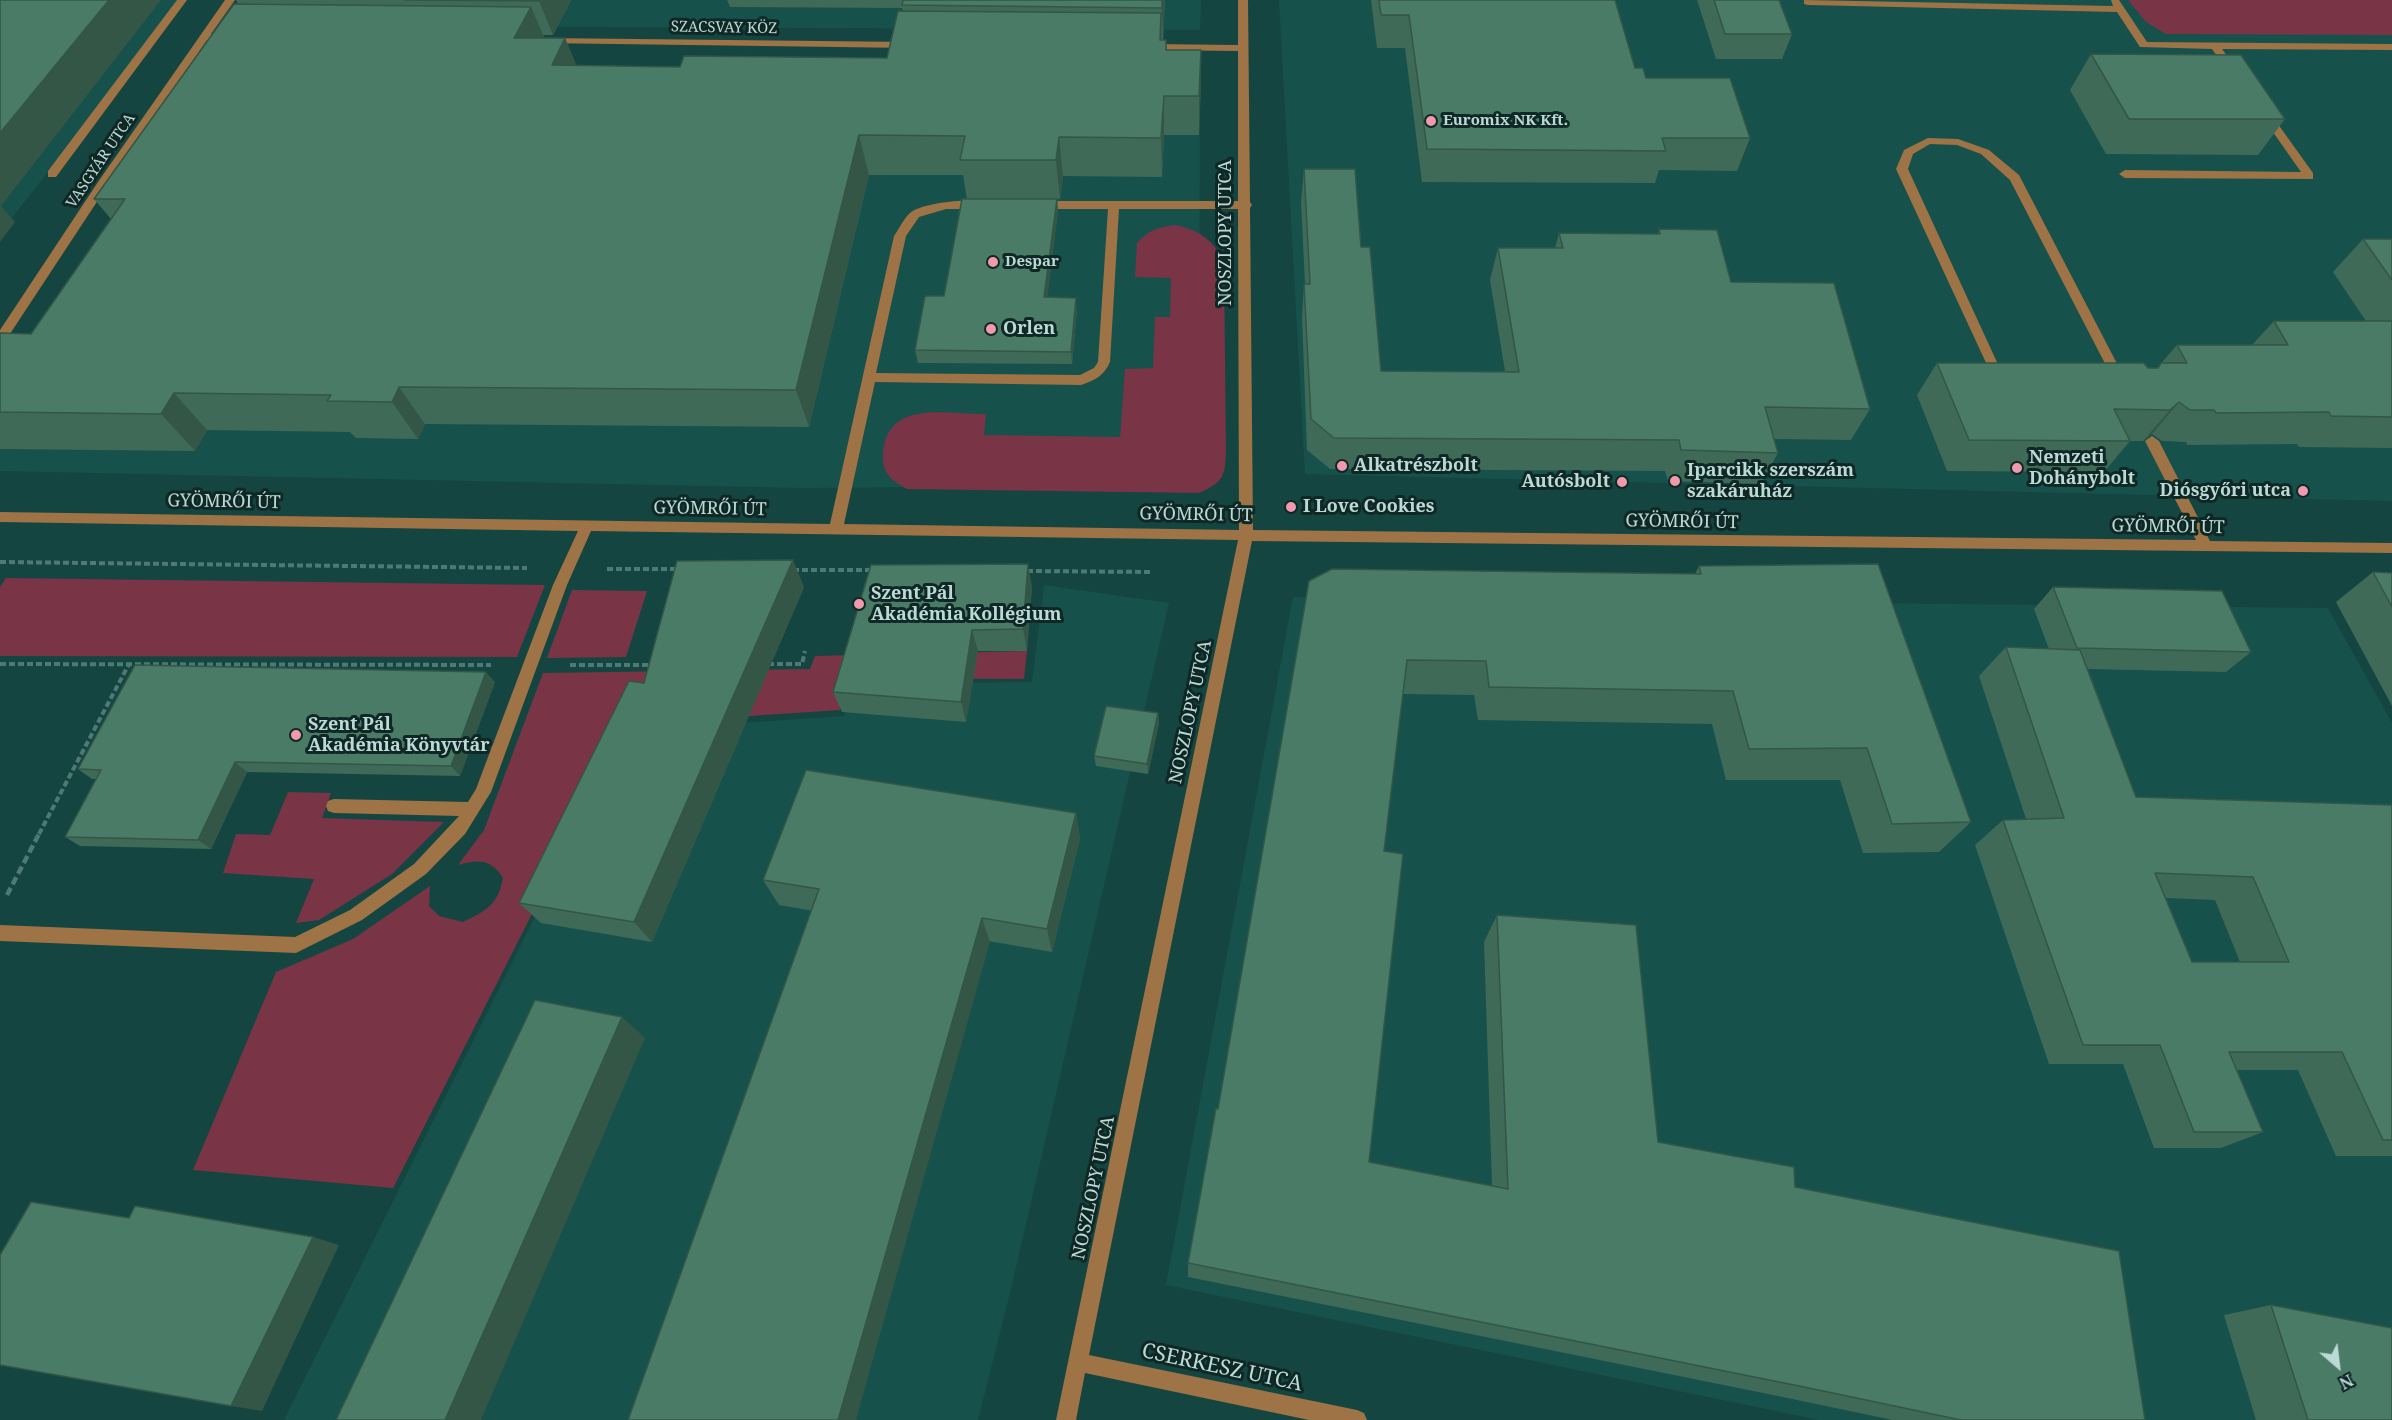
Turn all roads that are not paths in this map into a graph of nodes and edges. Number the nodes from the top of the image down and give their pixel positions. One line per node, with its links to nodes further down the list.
1 (182, 0): 17 (street)
2 (230, 0): 7 (street, VASGYÁR UTCA)
3 (1243, 0): 14 (street, NOSZLOPY UTCA)
4 (1836, 1): 5 (street); 6 (street)
5 (1808, 2)
6 (2116, 5): 12 (street)
7 (204, 37): 8 (street); 23 (street, VASGYÁR UTCA)
8 (240, 38)
9 (539, 41): 10 (street, SZACSVAY KÖZ)
10 (921, 45)
11 (1136, 47): 14 (street)
12 (2216, 47): 13 (street); 15 (street)
13 (2392, 47)
14 (1244, 48): 22 (street, NOSZLOPY UTCA)
15 (2243, 84)
16 (2256, 102): 18 (street)
17 (52, 174)
18 (2125, 174)
19 (991, 205): 24 (street)
20 (1025, 205): 21 (street)
21 (1114, 205): 22 (street); 24 (street)
22 (1246, 205): 31 (street, NOSZLOPY UTCA)
23 (0, 340)
24 (869, 377): 30 (street)
25 (2010, 377): 26 (street)
26 (2115, 380)
27 (2152, 441): 32 (street)
28 (0, 517): 29 (street, GYÖMRŐI ÚT)
29 (587, 525): 30 (street, GYÖMRŐI ÚT); 35 (street)
30 (836, 529): 31 (street, GYÖMRŐI ÚT)
31 (1246, 534): 32 (street, GYÖMRŐI ÚT); 37 (street, NOSZLOPY UTCA)
32 (2205, 545): 33 (street, GYÖMRŐI ÚT)
33 (2392, 548)
34 (334, 806): 35 (street)
35 (472, 809): 36 (street)
36 (0, 933)
37 (1078, 1362): 38 (street, NOSZLOPY UTCA); 39 (street, CSERKESZ UTCA)
38 (1066, 1420)
39 (1357, 1420)

